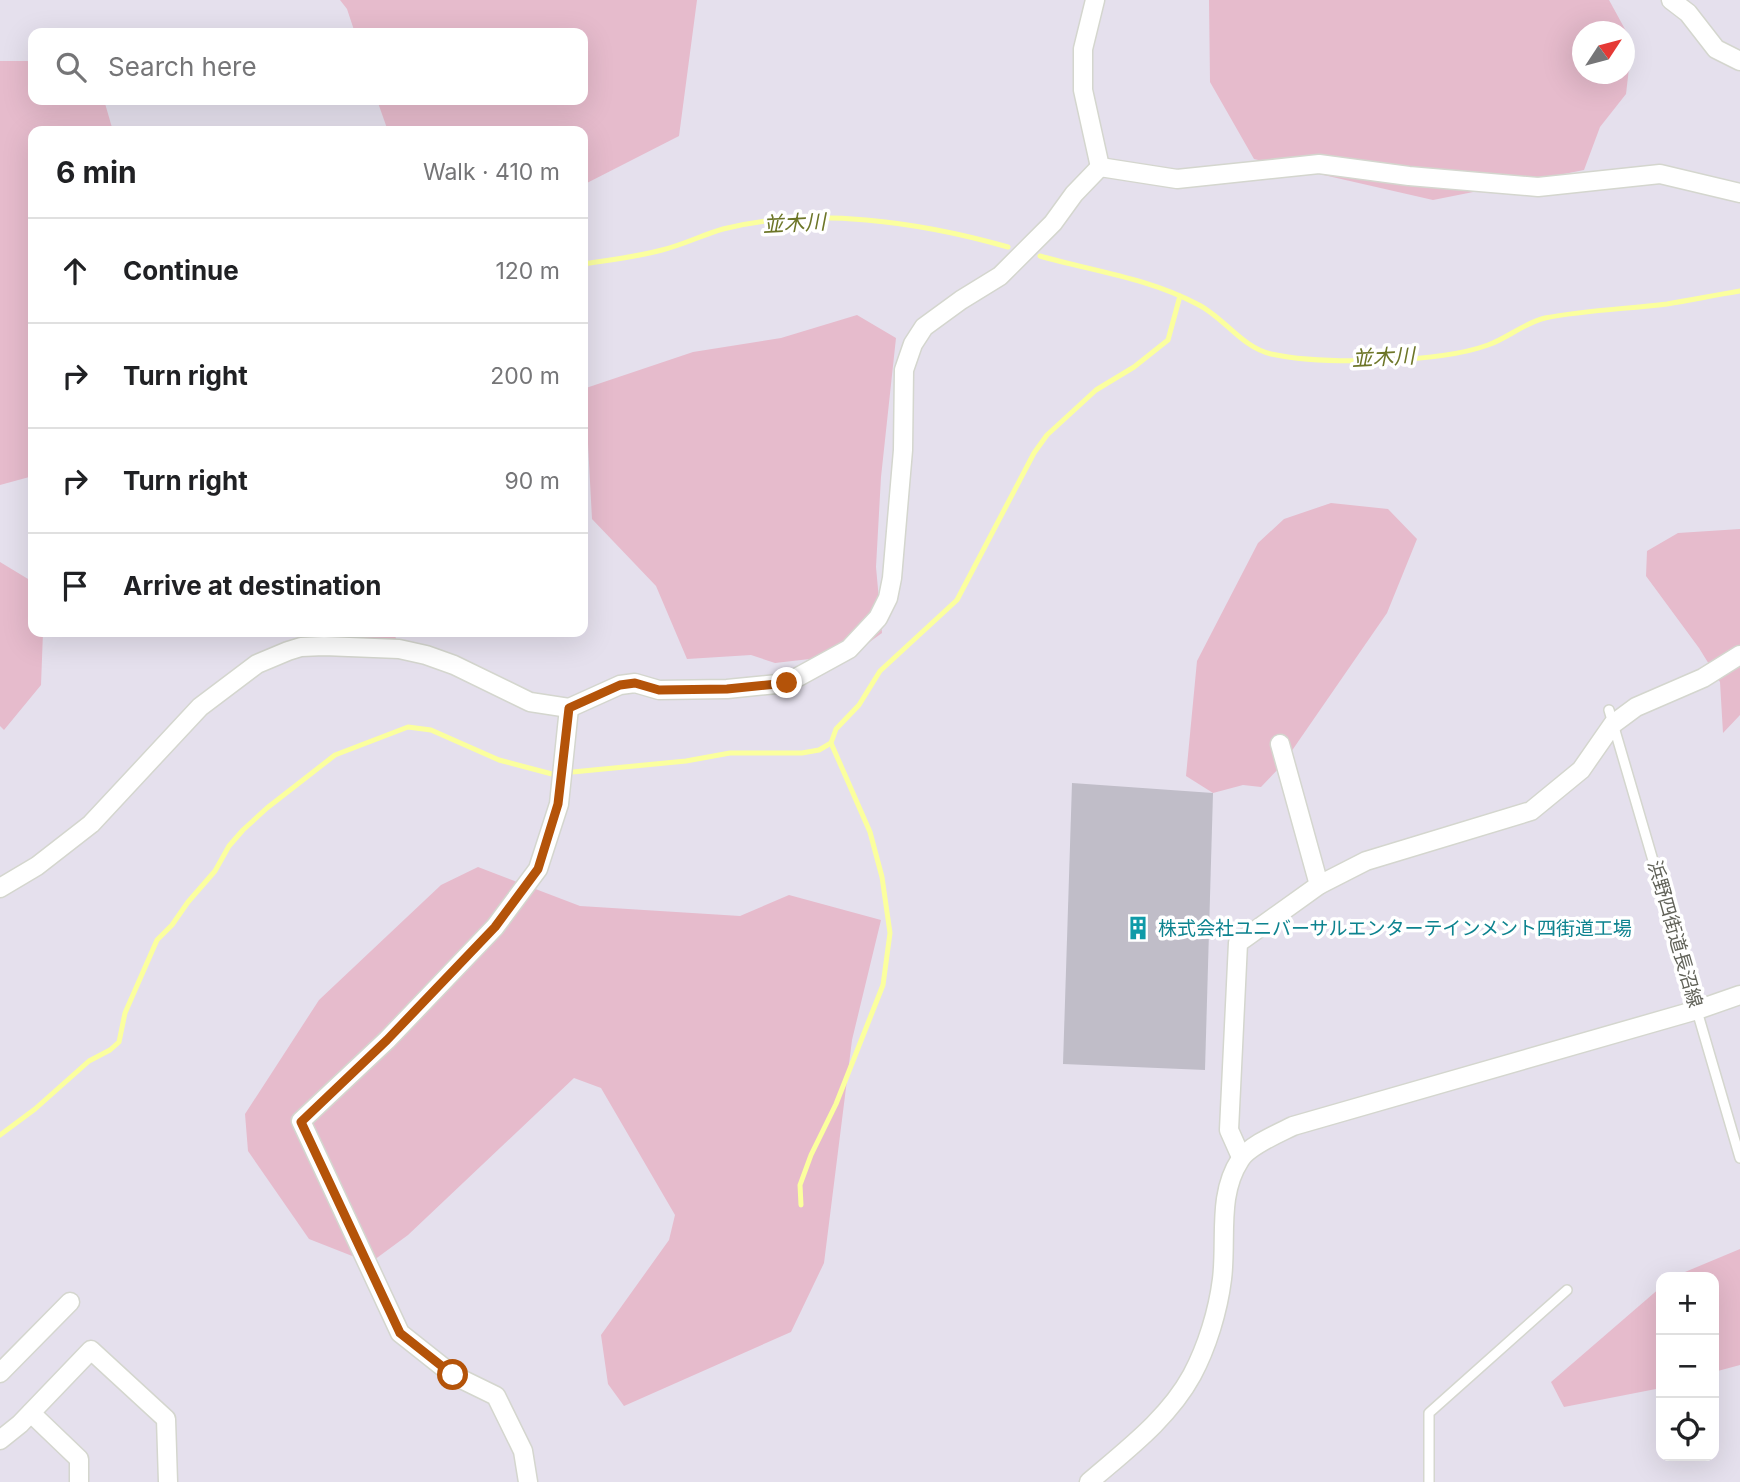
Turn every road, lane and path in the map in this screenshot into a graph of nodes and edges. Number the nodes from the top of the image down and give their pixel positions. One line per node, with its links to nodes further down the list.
1 (1095, 0): 4 (street)
2 (1671, 0): 3 (street)
3 (1739, 60)
4 (1100, 167): 5 (street); 7 (street)
5 (1740, 192)
6 (1740, 655): 8 (street)
7 (569, 708): 11 (street); 23 (street)
8 (1611, 717): 10 (street); 13 (lane, 浜野四街道長沼線)
9 (1280, 744): 10 (street)
10 (1319, 885): 14 (street)
11 (0, 888)
12 (1740, 995): 13 (street)
13 (1697, 1010): 14 (street); 15 (lane, 浜野四街道長沼線)
14 (1241, 1157): 24 (street)
15 (1740, 1158)
16 (1567, 1290): 25 (lane)
17 (70, 1302): 18 (street)
18 (0, 1373)
19 (31, 1413): 20 (street); 21 (street); 22 (street)
20 (0, 1440)
21 (79, 1482)
22 (168, 1482)
23 (528, 1482)
24 (1089, 1482)
25 (1429, 1482)

